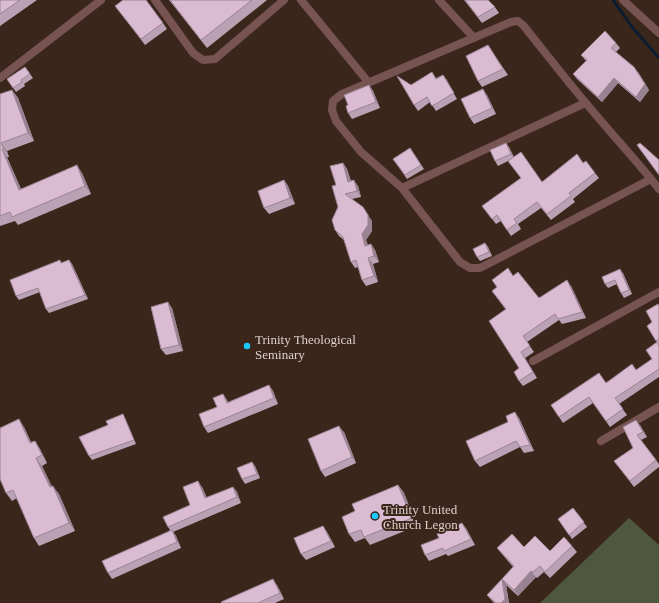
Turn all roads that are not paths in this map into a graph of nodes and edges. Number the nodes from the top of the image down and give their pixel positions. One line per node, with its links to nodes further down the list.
1 (101, 0): 9 (street)
2 (155, 0): 3 (street)
3 (284, 0)
4 (301, 0): 10 (street)
5 (439, 0): 8 (street)
6 (623, 0): 7 (street)
7 (659, 33)
8 (474, 38): 10 (street); 11 (street)
9 (0, 78)
10 (369, 82): 13 (street)
11 (585, 102): 12 (street); 13 (street)
12 (651, 179): 13 (street); 14 (street)
13 (402, 188)
14 (659, 189)
15 (659, 292): 16 (street)
16 (533, 361)
17 (659, 407): 18 (street)
18 (601, 441)

